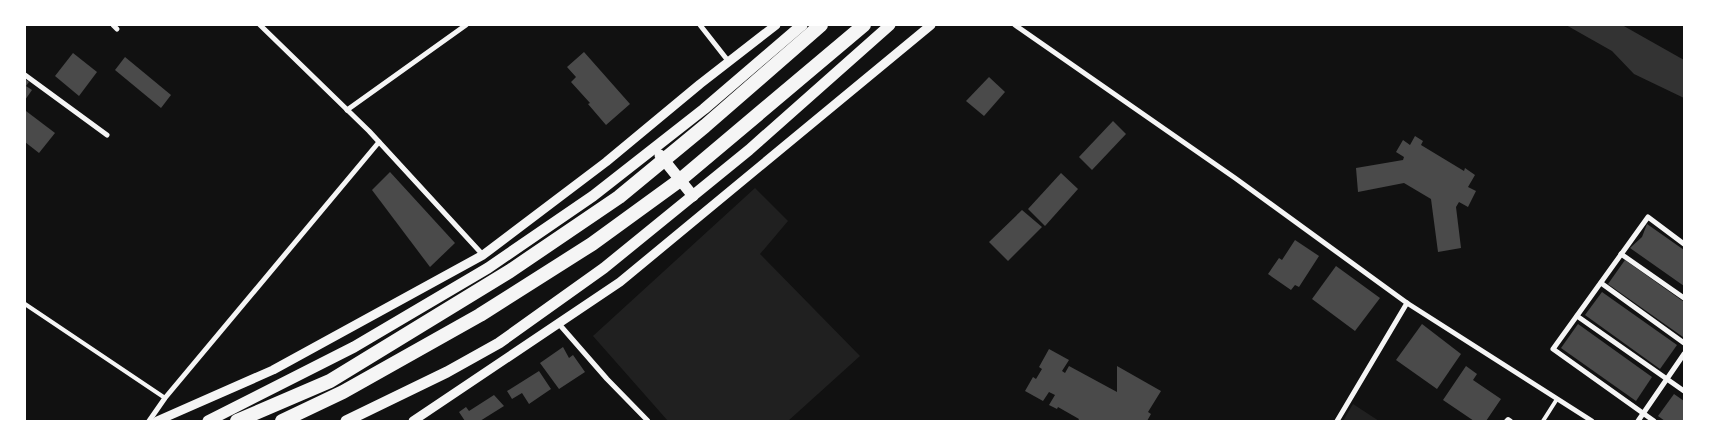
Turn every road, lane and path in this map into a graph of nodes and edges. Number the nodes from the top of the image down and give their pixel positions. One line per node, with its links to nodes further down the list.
1 (260, 25): 12 (street)
2 (272, 25): 12 (street)
3 (466, 25): 15 (street)
4 (700, 25): 13 (street)
5 (776, 25): 13 (street)
6 (802, 25): 18 (main road)
7 (821, 25): 39 (highway)
8 (864, 25): 40 (highway)
9 (890, 25): 19 (main road)
10 (931, 25): 28 (street)
11 (1015, 25): 25 (street)
12 (266, 31): 15 (street)
13 (729, 62): 22 (street)
14 (25, 76): 16 (street)
15 (347, 110): 17 (street)
16 (107, 135)
17 (379, 142): 22 (street); 33 (street)
18 (654, 148): 19 (main road); 38 (main road)
19 (693, 196): 41 (main road)
20 (1684, 244): 21 (street)
21 (1621, 254): 23 (street); 24 (street)
22 (484, 255): 37 (street)
23 (1601, 283): 27 (street); 29 (street)
24 (1684, 298)
25 (1408, 303): 34 (street); 44 (street)
26 (25, 304): 33 (lane)
27 (1577, 316): 31 (street); 35 (street)
28 (559, 324): 42 (street); 43 (street)
29 (1684, 343)
30 (1684, 354): 31 (street)
31 (1667, 379): 32 (street); 35 (street)
32 (1684, 391)
33 (165, 398): 36 (street)
34 (1557, 399): 47 (lane); 48 (street)
35 (1643, 413): 49 (street); 50 (street)
36 (149, 421)
37 (157, 421)
38 (208, 421)
39 (237, 421)
40 (282, 421)
41 (346, 421)
42 (413, 421)
43 (648, 421)
44 (1337, 421)
45 (1506, 421): 46 (lane)
46 (1511, 421)
47 (1543, 421)
48 (1592, 421)
49 (1638, 421)
50 (1654, 421)

